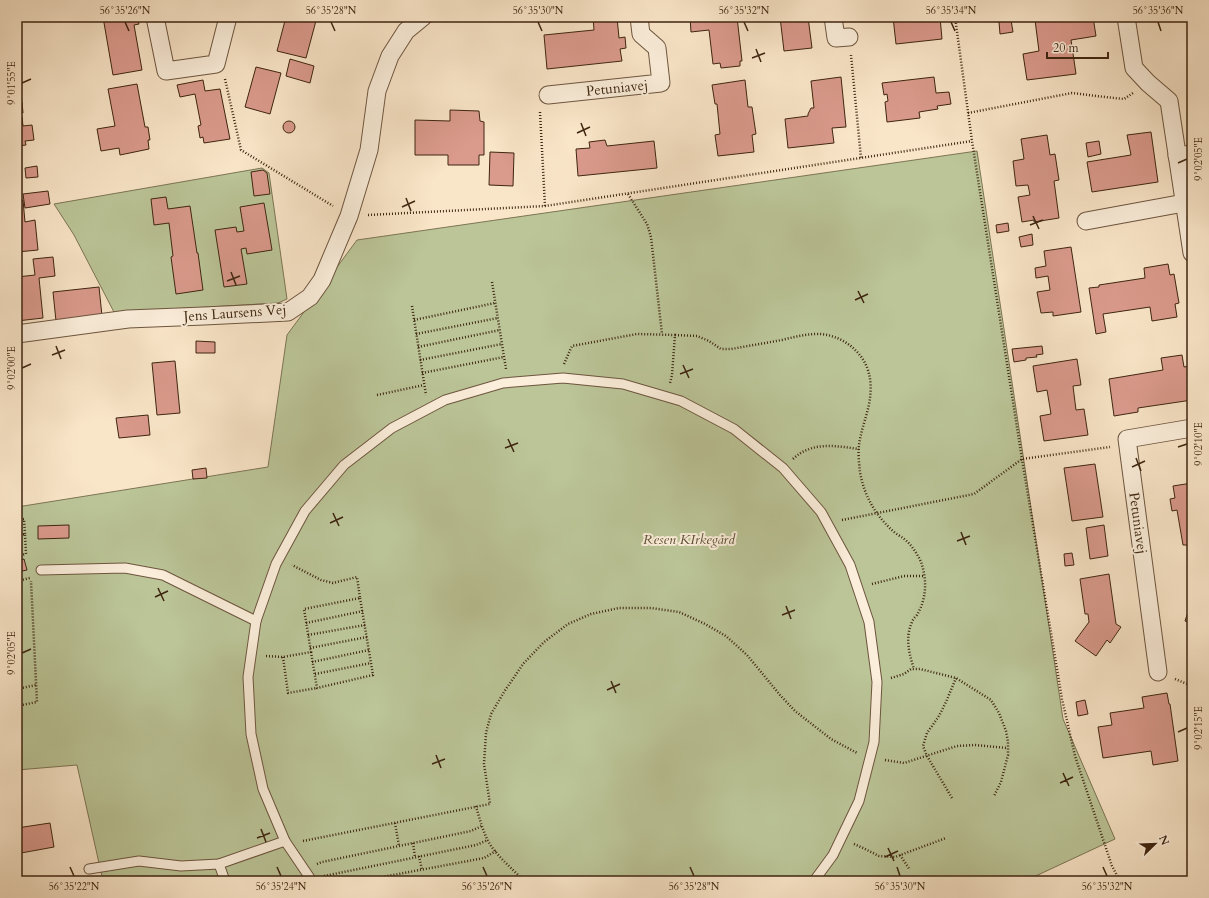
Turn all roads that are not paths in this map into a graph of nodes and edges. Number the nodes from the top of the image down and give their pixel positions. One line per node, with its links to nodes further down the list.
1 (155, 17): 2 (street)
2 (228, 17)
3 (423, 17): 13 (street, Jens Laursens Vej)
4 (639, 17): 8 (street, Petuniavej)
5 (833, 17): 7 (street)
6 (1126, 17): 9 (street)
7 (849, 37)
8 (548, 95)
9 (1185, 155): 10 (street)
10 (1184, 204): 11 (street); 12 (street)
11 (1086, 221)
12 (1192, 253)
13 (17, 334)
14 (1192, 428): 17 (street, Petuniavej)
15 (41, 570): 16 (lane)
16 (256, 621): 18 (lane); 23 (lane)
17 (1158, 672)
18 (286, 843): 19 (lane); 22 (lane)
19 (220, 864): 20 (lane); 21 (lane)
20 (89, 869)
21 (225, 881)
22 (312, 881)
23 (814, 881)

